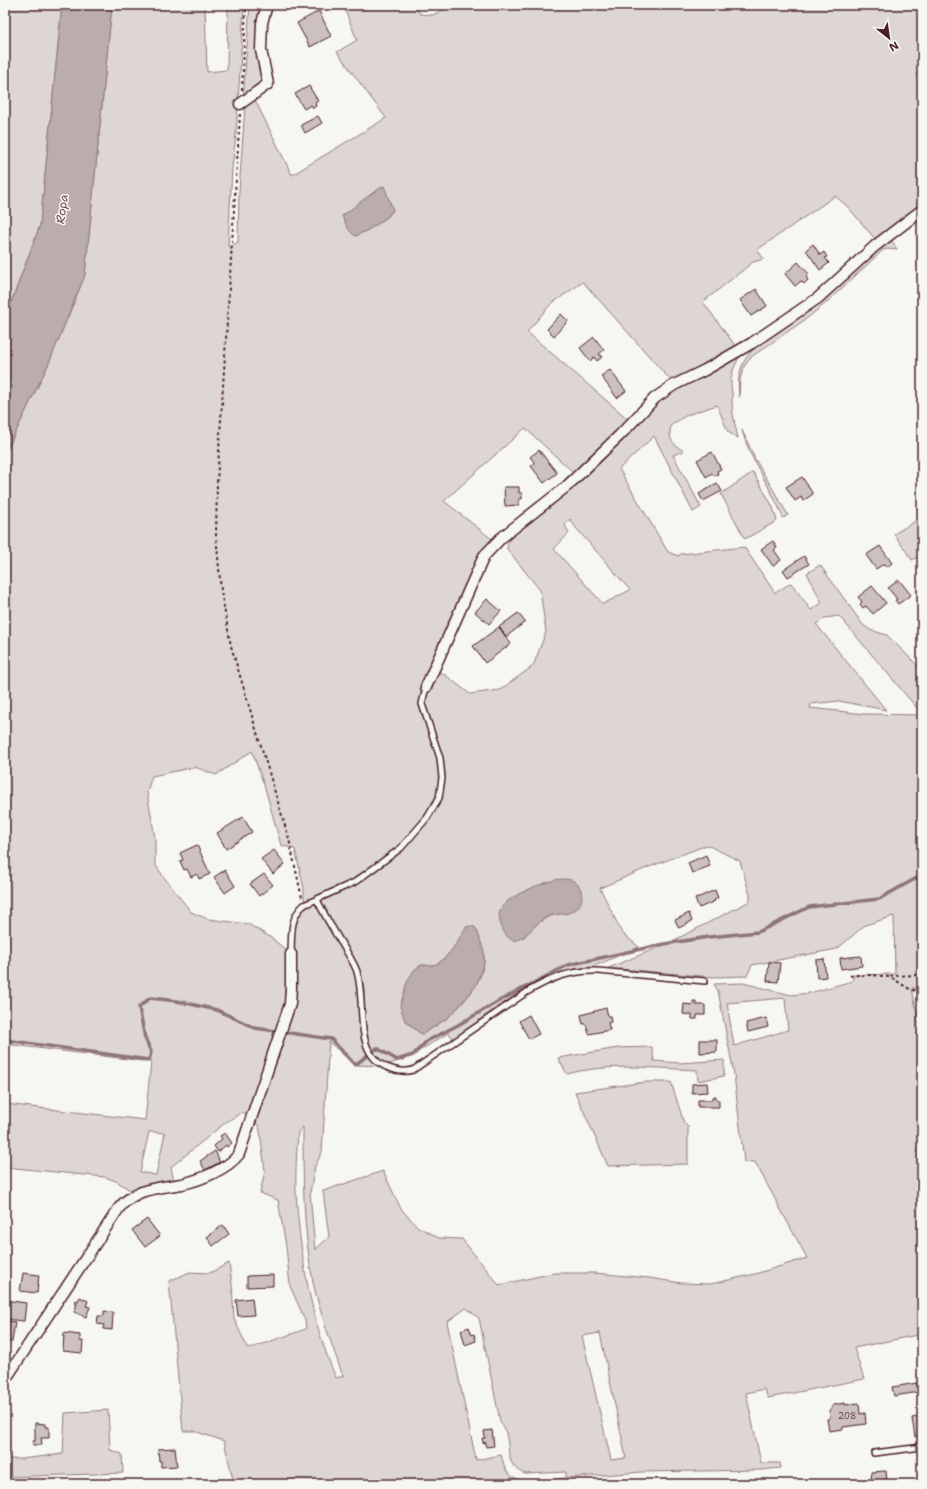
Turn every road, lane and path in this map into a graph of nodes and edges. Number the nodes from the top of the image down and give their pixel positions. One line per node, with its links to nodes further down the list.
1 (246, 5): 3 (path)
2 (267, 5): 3 (street)
3 (240, 104): 7 (path)
4 (922, 210): 5 (street)
5 (426, 687): 6 (lane)
6 (317, 900): 7 (lane); 12 (lane)
7 (304, 905): 8 (lane)
8 (291, 954): 14 (street)
9 (922, 975): 11 (path)
10 (850, 976): 11 (path)
11 (889, 976): 13 (path)
12 (705, 981)
13 (922, 991)
14 (5, 1380)
15 (922, 1447): 16 (lane)
16 (874, 1453)

